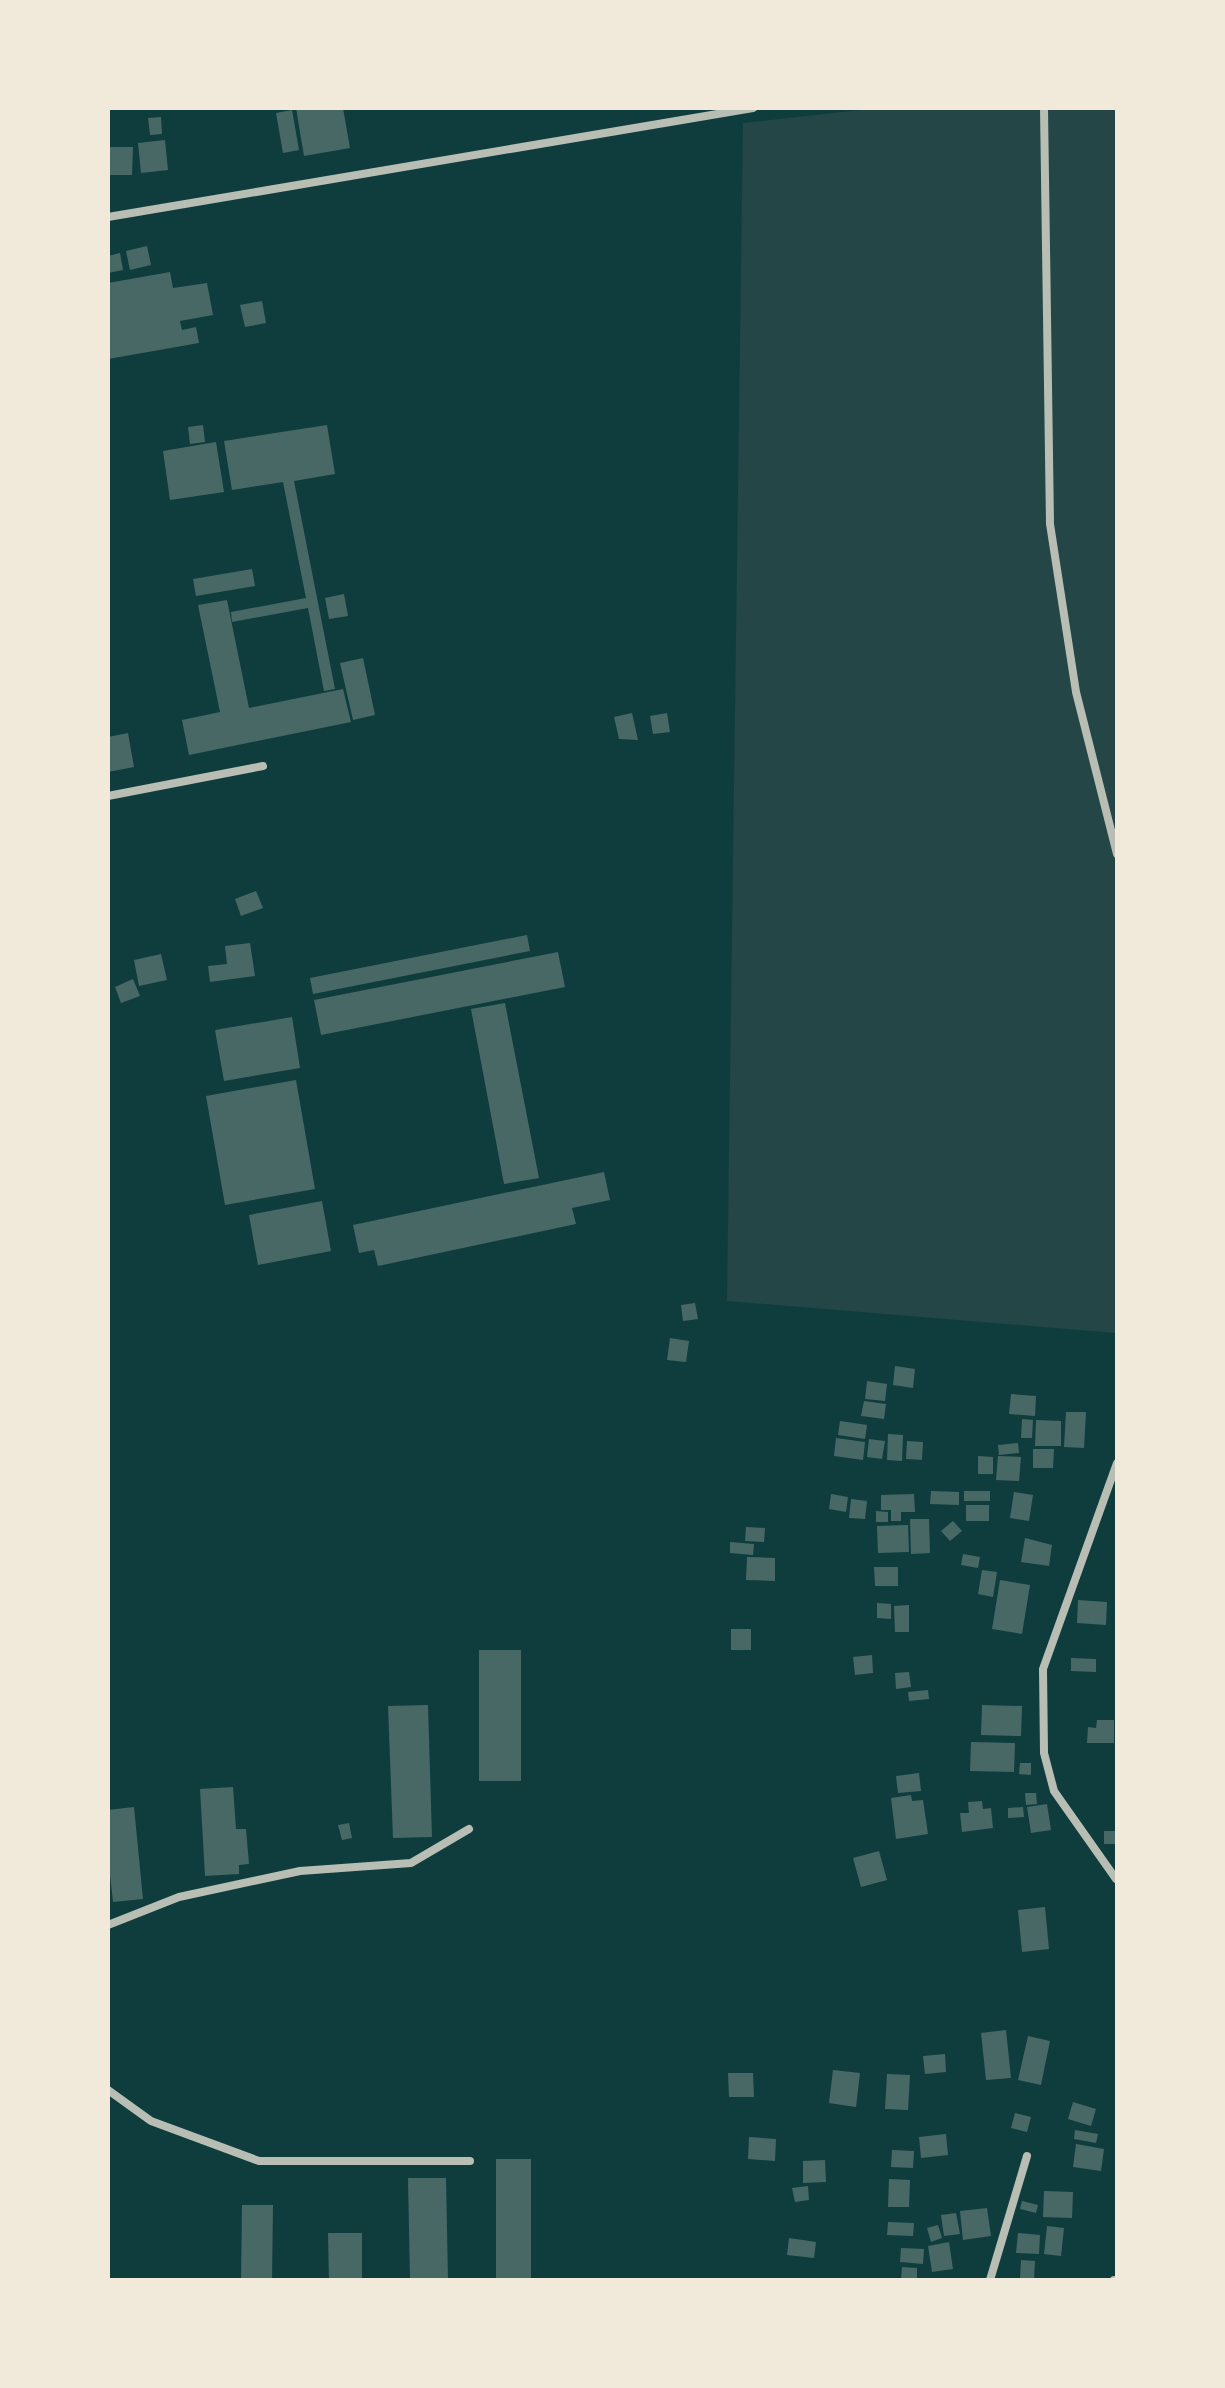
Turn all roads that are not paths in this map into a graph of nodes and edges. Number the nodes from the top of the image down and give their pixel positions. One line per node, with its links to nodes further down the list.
1 (753, 108): 3 (street)
2 (1044, 108): 6 (street)
3 (108, 217)
4 (263, 766): 5 (street)
5 (108, 796)
6 (1117, 854)
7 (1117, 1463): 9 (street)
8 (469, 1829): 10 (street)
9 (1116, 1879)
10 (108, 1925)
11 (108, 2090): 13 (street)
12 (1027, 2156): 14 (street)
13 (470, 2161)
14 (990, 2280)

